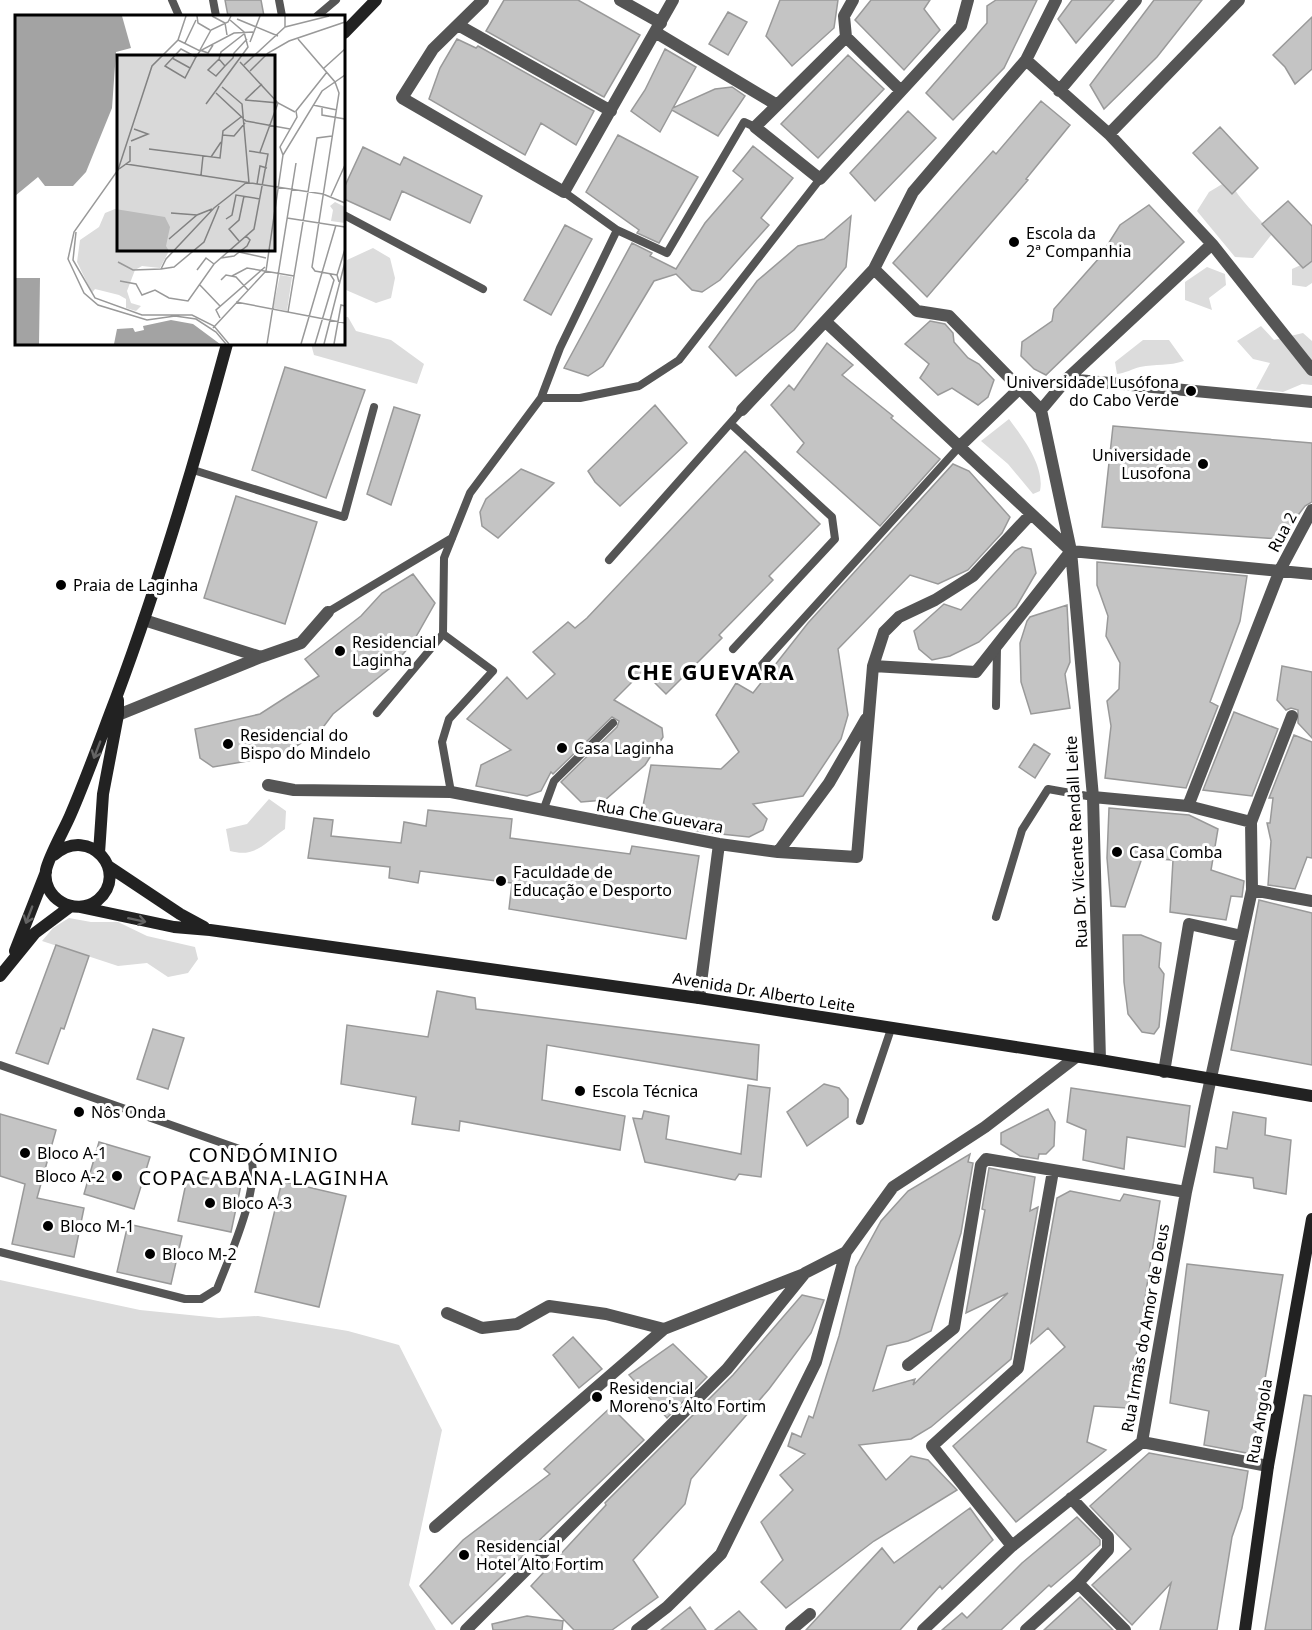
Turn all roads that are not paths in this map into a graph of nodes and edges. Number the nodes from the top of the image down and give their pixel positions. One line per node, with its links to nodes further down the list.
1 (172, 0): 14 (lane)
2 (213, 0): 15 (lane)
3 (279, 0): 16 (lane)
4 (336, 0): 17 (lane)
5 (376, 0): 20 (street)
6 (483, 0): 18 (street)
7 (620, 0): 19 (street)
8 (673, 0): 19 (street)
9 (853, 0): 21 (street)
10 (968, 0): 23 (street)
11 (1056, 0): 22 (street)
12 (1136, 0): 24 (street)
13 (1239, 0): 28 (street)
14 (179, 15)
15 (216, 15)
16 (282, 15)
17 (318, 15)
18 (458, 25): 26 (street); 30 (street)
19 (658, 27): 25 (street); 26 (street)
20 (345, 32)
21 (846, 37): 23 (street); 25 (street)
22 (1026, 60): 24 (street); 34 (street)
23 (901, 91): 29 (street)
24 (1059, 91): 28 (street)
25 (777, 105): 27 (street)
26 (610, 111): 30 (street)
27 (755, 127): 29 (street); 32 (lane)
28 (1109, 134): 33 (street)
29 (820, 179): 41 (lane)
30 (564, 192): 32 (lane)
31 (345, 216): 35 (lane)
32 (617, 230): 41 (lane)
33 (1212, 244): 38 (street); 39 (street)
34 (874, 269): 36 (street); 40 (street)
35 (483, 289)
36 (826, 322): 44 (street); 47 (street)
37 (227, 345): 48 (street)
38 (1312, 370)
39 (1067, 379): 42 (street); 45 (street)
40 (1020, 388): 45 (street); 47 (street)
41 (541, 398): 51 (lane)
42 (1312, 402)
43 (374, 407): 48 (lane)
44 (742, 410): 46 (lane)
45 (1041, 410): 52 (street, Rua Dr. Vicente Rendall Leite)
46 (730, 424): 53 (lane); 60 (lane)
47 (959, 447): 50 (street); 63 (lane)
48 (190, 469): 57 (street)
49 (1312, 510): 54 (street, Rua 2)
50 (1031, 514): 52 (street); 62 (street, Rua Che Guevara)
51 (452, 538): 56 (lane); 58 (lane)
52 (1071, 551): 54 (street); 59 (street); 73 (street, Rua Dr. Vicente Rendall Leite)
53 (609, 560)
54 (1280, 570): 55 (street); 74 (street, Rua 2)
55 (1312, 573)
56 (328, 612): 61 (street)
57 (144, 620): 61 (street); 64 (street)
58 (443, 634): 66 (lane); 72 (lane)
59 (997, 645): 62 (street); 65 (lane)
60 (733, 649)
61 (261, 657): 67 (street)
62 (873, 666): 68 (street, Rua Che Guevara)
63 (758, 669)
64 (117, 695): 67 (street); 80 (street, one-way to 80)
65 (996, 706)
66 (377, 713)
67 (118, 715): 79 (street)
68 (868, 715): 78 (street); 78 (street, Rua Che Guevara)
69 (1292, 716): 76 (street)
70 (613, 723): 75 (lane)
71 (268, 785): 72 (street, Rua Che Guevara)
72 (451, 792): 75 (street, Rua Che Guevara)
73 (1093, 797): 74 (street); 86 (lane); 94 (street, Rua Dr. Vicente Rendall Leite)
74 (1188, 806): 76 (street)
75 (543, 811): 77 (street, Rua Che Guevara)
76 (1251, 822): 83 (street, Rua Irmãs do Amor de Deus)
77 (719, 844): 78 (street, Rua Che Guevara); 91 (street)
78 (778, 852)
79 (99, 853): 80 (street); 81 (street)
80 (54, 855): 82 (street)
81 (108, 866): 85 (street); 87 (street, Avenida Dr. Alberto Leite)
82 (46, 871): 85 (street); 89 (street, one-way to 89)
83 (1252, 890): 84 (street); 88 (street, Rua Irmãs do Amor de Deus)
84 (1312, 901)
85 (76, 907): 87 (street, Avenida Dr. Alberto Leite, one-way to 87); 89 (street)
86 (996, 916)
87 (210, 930): 91 (street, Avenida Dr. Alberto Leite)
88 (1242, 936): 96 (street); 97 (street, Rua Irmãs do Amor de Deus)
89 (12, 960): 90 (street)
90 (0, 976)
91 (699, 999): 92 (street, Avenida Dr. Alberto Leite)
92 (891, 1029): 93 (street, Avenida Dr. Alberto Leite); 99 (lane)
93 (1076, 1057): 94 (street, Avenida Dr. Alberto Leite); 104 (street)
94 (1100, 1060): 96 (street, Avenida Dr. Alberto Leite)
95 (0, 1065): 103 (lane)
96 (1164, 1072): 97 (street, Avenida Dr. Alberto Leite)
97 (1212, 1080): 98 (street, Avenida Dr. Alberto Leite); 101 (street, Rua Irmãs do Amor de Deus)
98 (1312, 1096)
99 (860, 1121)
100 (1053, 1171): 101 (street); 108 (street); 113 (street)
101 (1186, 1192): 109 (street, Rua Irmãs do Amor de Deus)
102 (1312, 1219): 110 (street, Rua Angola)
103 (0, 1252)
104 (846, 1252): 105 (street); 117 (street)
105 (805, 1273): 107 (street); 116 (street)
106 (447, 1313): 107 (street)
107 (664, 1329): 112 (street)
108 (908, 1365)
109 (1142, 1442): 110 (street); 111 (street, Rua Irmãs do Amor de Deus)
110 (1268, 1466): 122 (street, Rua Angola)
111 (1071, 1498): 113 (street, Rua Irmãs do Amor de Deus); 114 (street)
112 (435, 1527)
113 (1011, 1546): 119 (street, Rua Irmãs do Amor de Deus)
114 (1078, 1583): 120 (street); 121 (street)
115 (810, 1614): 118 (street)
116 (466, 1630)
117 (637, 1630)
118 (791, 1630)
119 (923, 1630)
120 (1026, 1630)
121 (1125, 1630)
122 (1245, 1630)

